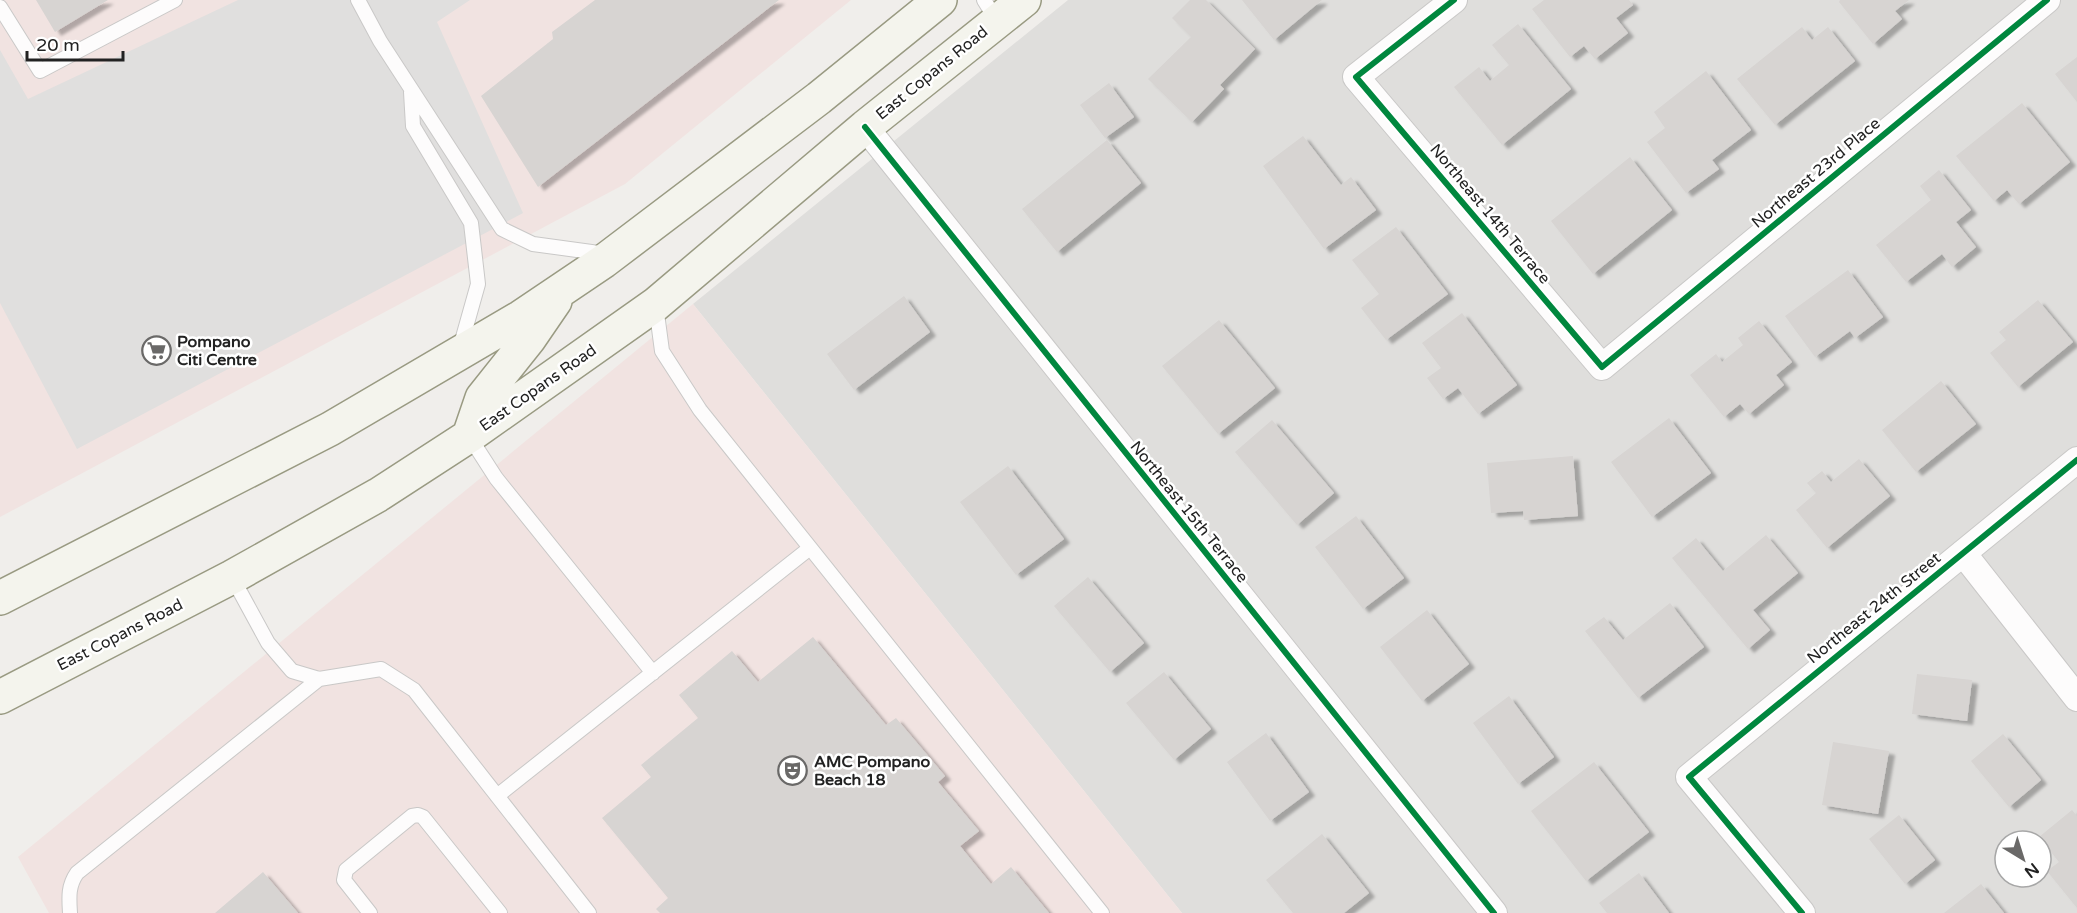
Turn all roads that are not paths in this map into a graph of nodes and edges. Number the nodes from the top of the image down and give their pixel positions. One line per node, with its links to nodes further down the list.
1 (175, 0): 7 (lane)
2 (357, 0): 9 (lane)
3 (940, 0): 11 (main road)
4 (1024, 0): 8 (main road, East Copans Road)
5 (1454, 0): 15 (street, Northeast 14th Terrace)
6 (2047, 0): 15 (street, Northeast 23rd Place)
7 (0, 7)
8 (991, 11): 10 (main road, East Copans Road)
9 (411, 90): 11 (lane); 14 (lane)
10 (865, 127): 13 (main road, East Copans Road); 32 (street, Northeast 15th Terrace)
11 (612, 255): 12 (main road)
12 (562, 289): 14 (main road); 16 (main road)
13 (656, 304): 16 (main road, East Copans Road); 18 (lane)
14 (459, 354): 21 (main road)
15 (1602, 367)
16 (469, 436): 20 (main road, East Copans Road); 22 (lane)
17 (2077, 460): 19 (street, Northeast 24th Street)
18 (810, 548): 22 (lane); 31 (lane)
19 (1963, 553): 25 (street); 33 (street, Northeast 24th Street)
20 (232, 577): 23 (lane); 24 (main road, East Copans Road)
21 (0, 598)
22 (653, 673): 26 (lane)
23 (319, 679): 26 (lane); 27 (lane)
24 (0, 697)
25 (2077, 698)
26 (497, 796): 30 (lane)
27 (70, 913)
28 (370, 913): 29 (lane)
29 (500, 913)
30 (589, 913)
31 (1102, 913)
32 (1494, 913)
33 (1802, 913)

